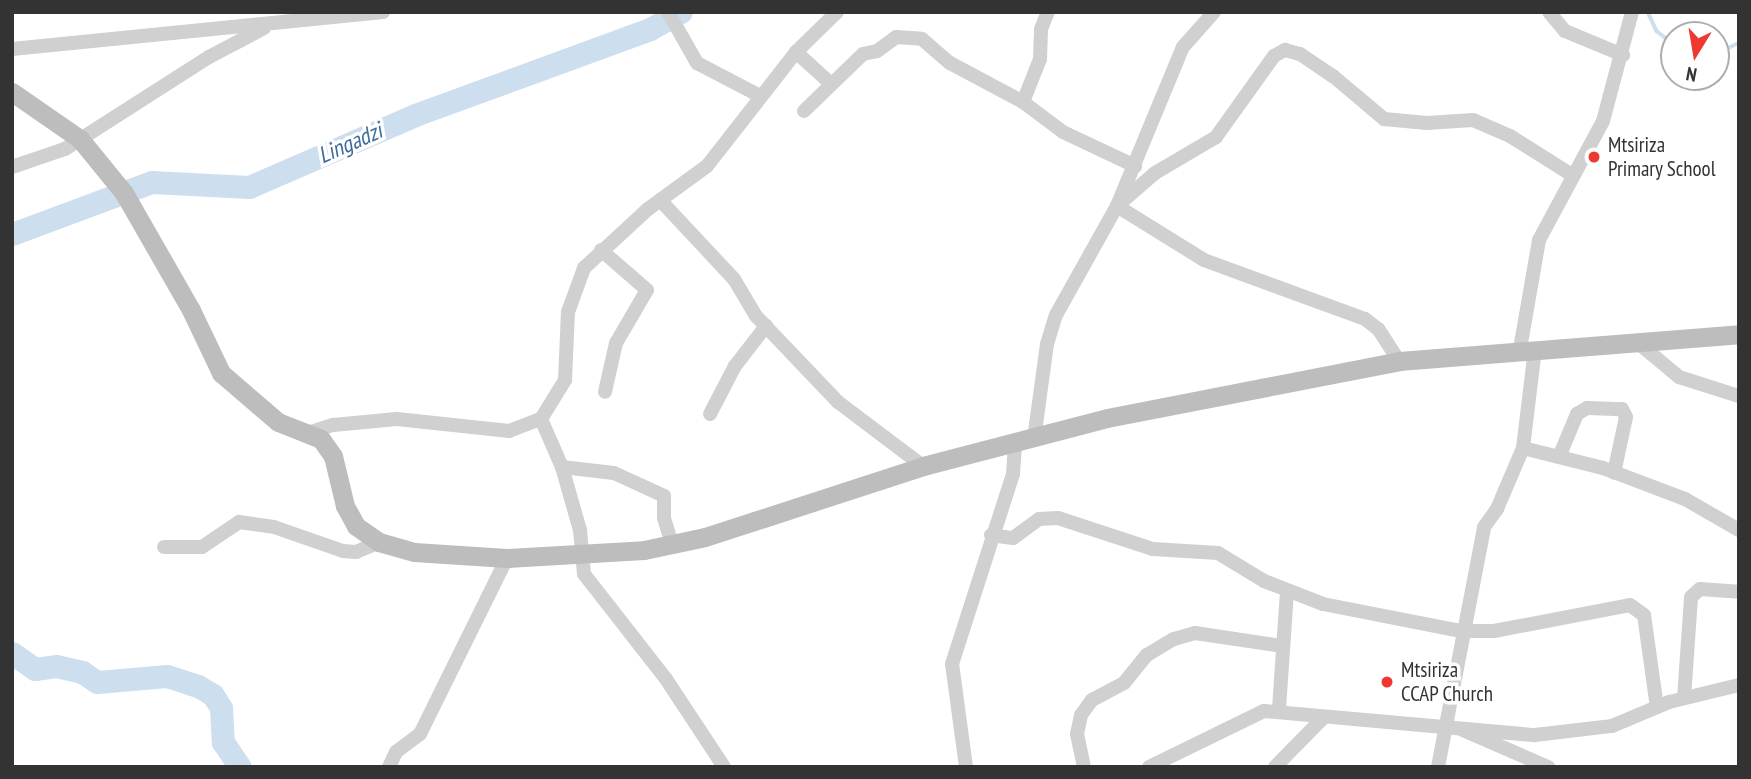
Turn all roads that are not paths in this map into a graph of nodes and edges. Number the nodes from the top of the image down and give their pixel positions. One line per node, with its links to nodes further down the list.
1 (383, 12): 8 (street)
2 (667, 12): 14 (street)
3 (837, 12): 10 (street)
4 (1048, 12): 15 (street)
5 (1214, 12): 18 (street)
6 (1549, 12): 11 (street)
7 (1632, 12): 11 (street)
8 (271, 25): 9 (street); 17 (street)
9 (12, 49)
10 (796, 52): 12 (street); 14 (street)
11 (1623, 55): 20 (street)
12 (831, 84): 15 (street); 16 (street)
13 (12, 92): 17 (street)
14 (760, 96): 21 (street)
15 (1023, 102): 18 (street)
16 (804, 111)
17 (80, 139): 19 (street); 33 (street)
18 (1135, 166): 22 (street)
19 (12, 167)
20 (1572, 175): 22 (street); 27 (street)
21 (660, 200): 23 (street); 24 (street)
22 (1117, 206): 28 (street); 34 (street)
23 (601, 250): 29 (street); 32 (street)
24 (766, 327): 31 (street); 37 (street)
25 (1739, 334): 26 (street)
26 (1637, 342): 27 (street); 30 (street)
27 (1527, 349): 28 (street); 35 (street)
28 (1399, 360): 34 (street)
29 (605, 392)
30 (1739, 396)
31 (710, 414)
32 (541, 419): 33 (street); 38 (street)
33 (311, 432): 42 (street)
34 (1024, 441): 37 (street); 41 (street)
35 (1523, 448): 36 (street); 49 (street)
36 (1559, 457): 39 (street); 39 (street)
37 (923, 466): 43 (street)
38 (562, 467): 43 (street); 45 (street)
39 (1614, 473): 40 (street)
40 (1739, 530)
41 (991, 535): 47 (street); 59 (street)
42 (379, 542): 44 (street); 46 (street)
43 (672, 545): 45 (street)
44 (164, 547)
45 (579, 555): 46 (street); 58 (street)
46 (507, 558): 57 (street)
47 (1287, 592): 49 (street); 50 (street)
48 (1739, 592): 52 (street)
49 (1461, 631): 53 (street); 56 (street)
50 (1282, 646): 54 (street); 60 (street)
51 (1739, 685): 52 (street)
52 (1684, 698): 53 (street)
53 (1657, 707): 56 (street)
54 (1279, 709): 55 (street); 61 (street)
55 (1324, 717): 56 (street); 62 (street)
56 (1449, 726): 63 (street); 64 (street)
57 (389, 767)
58 (724, 767)
59 (966, 767)
60 (1084, 767)
61 (1149, 767)
62 (1275, 767)
63 (1438, 767)
64 (1548, 767)

